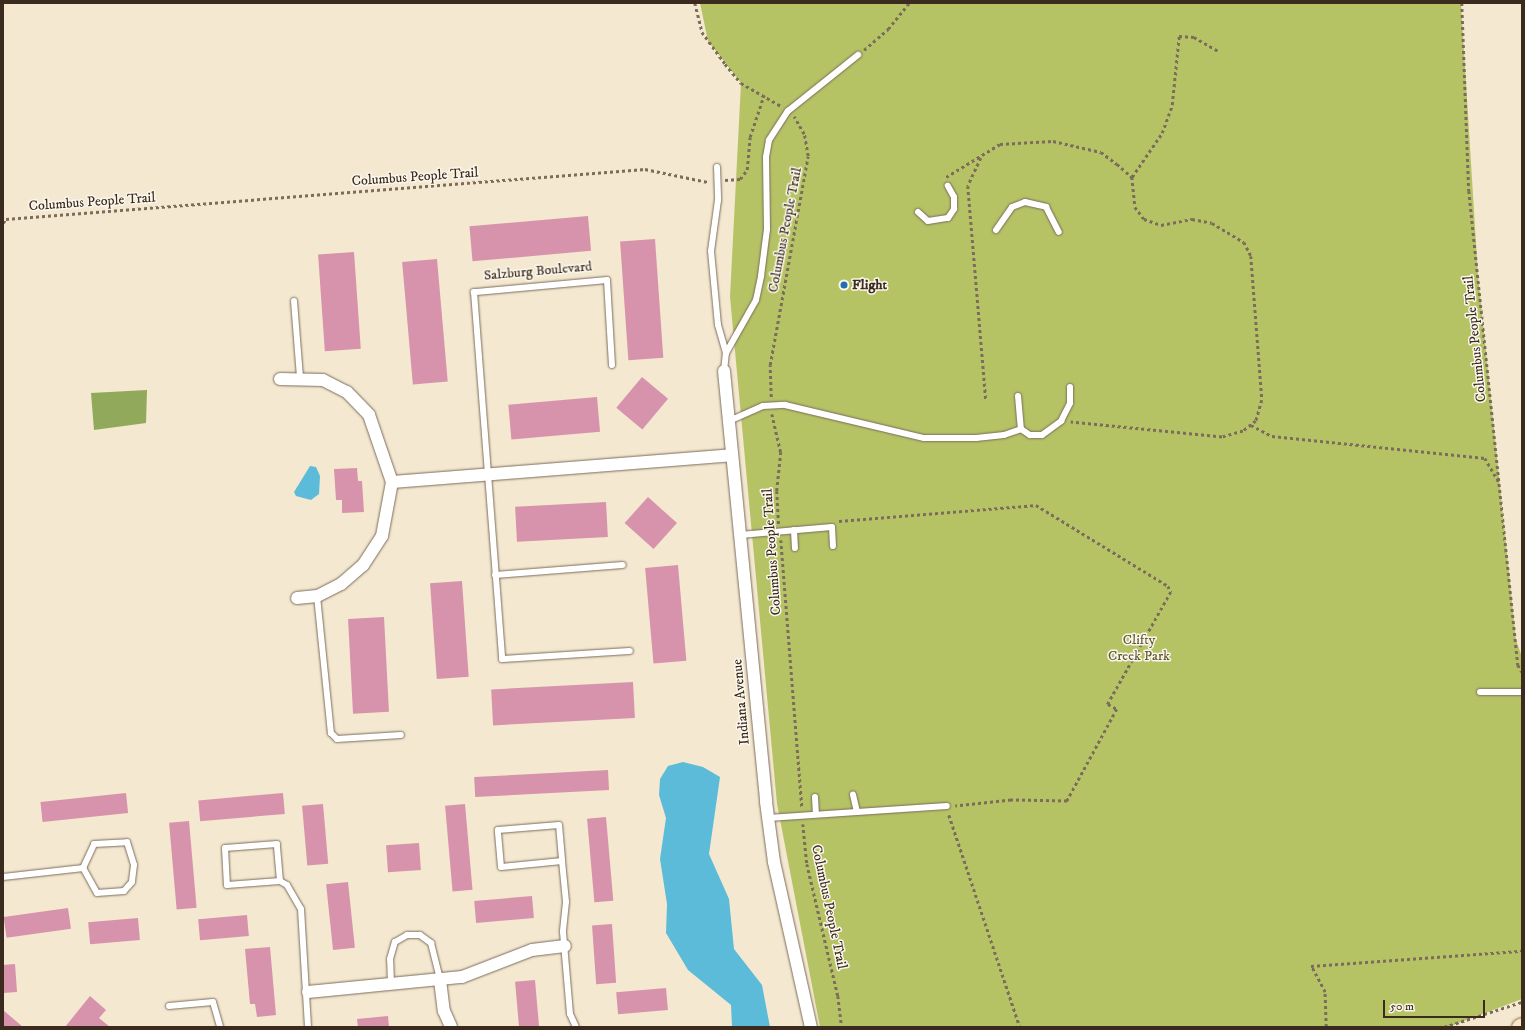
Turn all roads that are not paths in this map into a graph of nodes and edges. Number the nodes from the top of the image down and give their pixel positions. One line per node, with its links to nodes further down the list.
1 (858, 55): 8 (lane)
2 (717, 167): 8 (lane)
3 (948, 186): 4 (lane)
4 (918, 212)
5 (996, 230): 6 (lane)
6 (1059, 232)
7 (294, 301): 12 (lane)
8 (726, 353): 10 (lane)
9 (612, 365): 18 (lane, Salzburg Boulevard)
10 (724, 371): 15 (street, Indiana Avenue)
11 (280, 378): 12 (street)
12 (300, 378): 19 (street)
13 (1070, 387): 16 (lane)
14 (1018, 396): 16 (lane)
15 (729, 421): 16 (lane); 17 (street, Indiana Avenue)
16 (1021, 429)
17 (732, 455): 18 (street); 21 (street, Indiana Avenue)
18 (488, 474): 19 (street); 25 (lane, Salzburg Boulevard)
19 (392, 482): 26 (street)
20 (794, 530): 21 (lane); 22 (lane); 23 (lane)
21 (740, 535): 37 (street, Indiana Avenue)
22 (834, 546)
23 (795, 548)
24 (623, 565): 25 (lane)
25 (494, 575): 28 (lane, Salzburg Boulevard)
26 (317, 596): 27 (street); 31 (lane)
27 (297, 598)
28 (630, 651)
29 (1480, 692): 30 (lane)
30 (1522, 692)
31 (401, 734)
32 (853, 794): 35 (lane)
33 (815, 797): 36 (lane)
34 (947, 806): 35 (lane)
35 (857, 812): 36 (lane)
36 (816, 814): 37 (lane)
37 (768, 818): 51 (street, Indiana Avenue)
38 (562, 861): 38 (lane); 42 (lane)
39 (83, 868): 39 (lane); 40 (lane)
40 (3, 877)
41 (280, 881): 41 (lane); 45 (lane)
42 (565, 946): 43 (street); 50 (lane)
43 (440, 980): 44 (street); 44 (lane); 49 (street)
44 (391, 984): 45 (street)
45 (308, 992): 48 (lane)
46 (169, 1006): 47 (lane)
47 (220, 1027)
48 (308, 1027)
49 (451, 1027)
50 (576, 1027)
51 (811, 1027)

